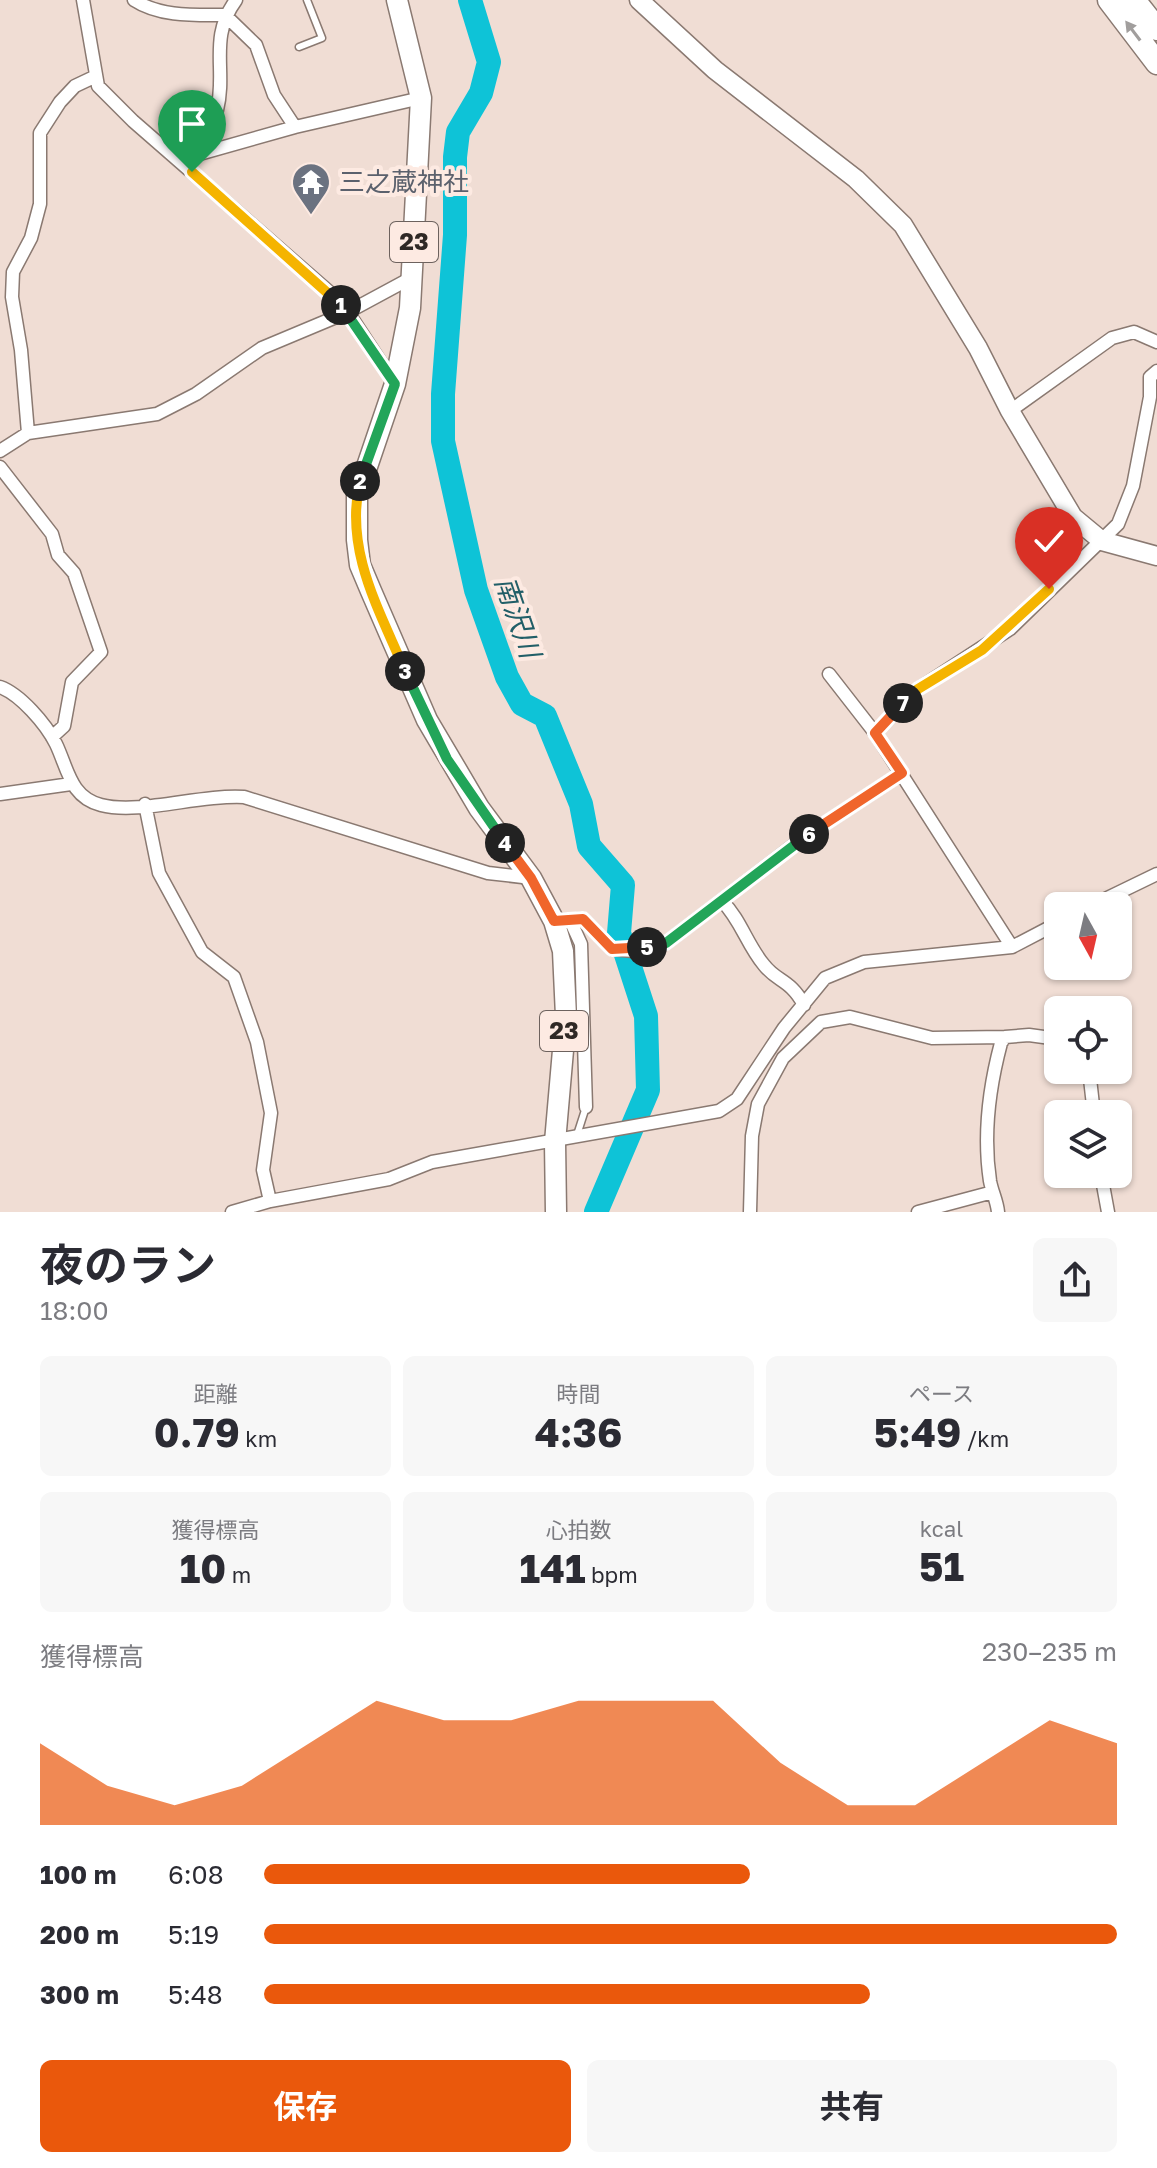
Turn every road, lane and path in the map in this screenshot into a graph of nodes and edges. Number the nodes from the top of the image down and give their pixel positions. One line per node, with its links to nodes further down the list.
1 (134, 0): 9 (street)
2 (236, 0): 9 (street)
3 (307, 0): 11 (lane)
4 (397, 0): 14 (main road, 23)
5 (639, 0): 24 (street)
6 (1109, 0): 12 (highway, one-way to 6)
7 (1134, 0): 10 (highway)
8 (87, 2): 13 (street)
9 (225, 15): 15 (street); 16 (street)
10 (1157, 29)
11 (299, 47)
12 (1157, 63)
13 (94, 77): 16 (street); 18 (street)
14 (421, 98): 15 (street); 19 (main road, 23)
15 (295, 127): 16 (street)
16 (178, 160): 20 (street)
17 (0, 265): 18 (street)
18 (17, 265): 25 (street)
19 (411, 278): 20 (street); 23 (main road, 23)
20 (348, 312): 23 (street); 25 (street)
21 (1157, 342): 24 (street)
22 (1157, 371): 28 (street)
23 (395, 384): 39 (main road, 23)
24 (1010, 411): 28 (street)
25 (28, 433): 26 (street)
26 (0, 451)
27 (0, 467): 33 (street)
28 (1102, 541): 29 (street); 32 (street)
29 (1157, 556)
30 (829, 674): 32 (street)
31 (0, 687): 33 (street)
32 (875, 733): 34 (street)
33 (52, 737): 35 (street)
34 (902, 773): 41 (street); 44 (street)
35 (71, 784): 36 (street); 37 (street)
36 (0, 794)
37 (145, 804): 39 (street); 57 (street)
38 (1157, 874): 40 (street)
39 (531, 878): 42 (main road, 23)
40 (1120, 892)
41 (722, 901): 42 (street); 45 (street)
42 (562, 920): 52 (street); 54 (main road, 23)
43 (1044, 930): 44 (street)
44 (1012, 947): 45 (street)
45 (804, 1005): 48 (street)
46 (1005, 1037): 47 (street); 49 (street); 56 (street)
47 (1044, 1037)
48 (754, 1074): 49 (street); 50 (street)
49 (766, 1083): 51 (street)
50 (745, 1088): 51 (street); 53 (street)
51 (761, 1097): 60 (street)
52 (586, 1107): 53 (lane)
53 (576, 1138): 54 (street)
54 (555, 1142): 57 (street); 59 (main road, 23)
55 (1104, 1188): 63 (street)
56 (993, 1192): 61 (street); 62 (street)
57 (270, 1201): 58 (street)
58 (232, 1212)
59 (556, 1212)
60 (750, 1212)
61 (918, 1212)
62 (998, 1212)
63 (1108, 1212)

